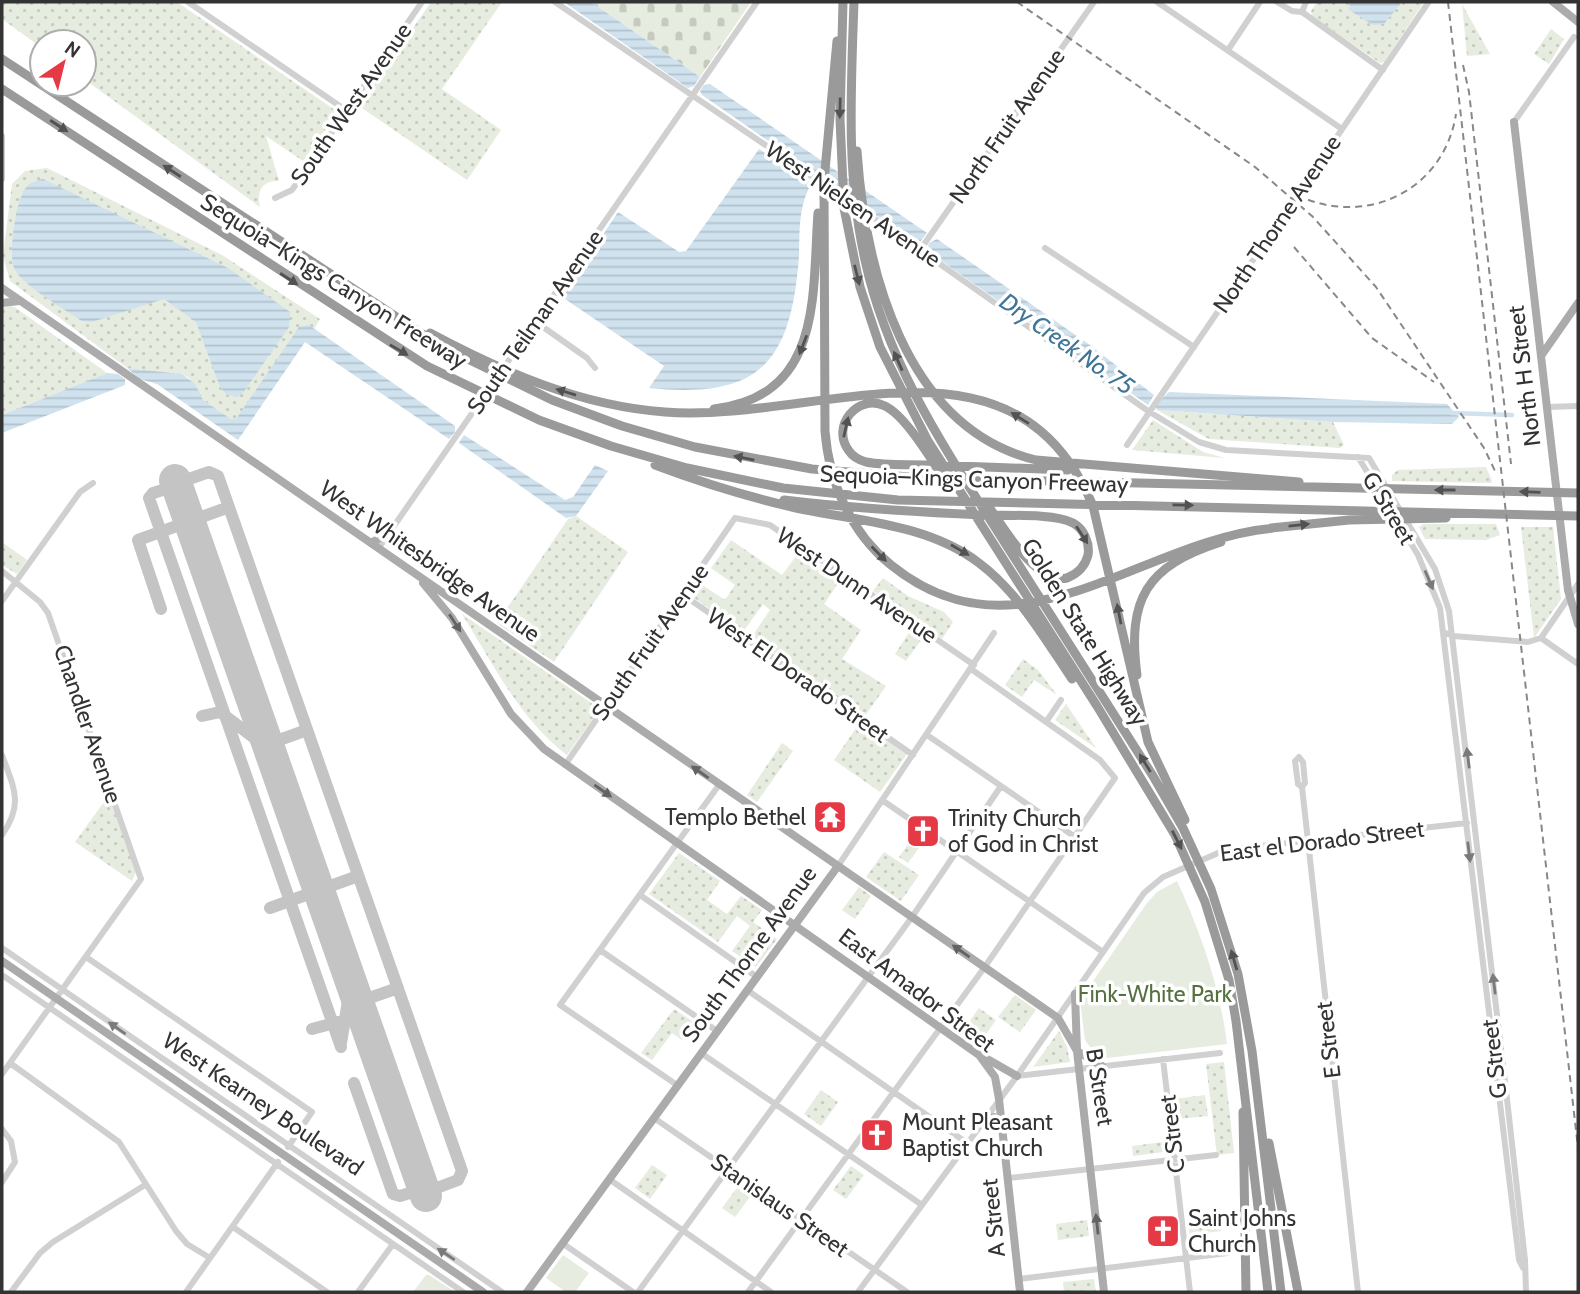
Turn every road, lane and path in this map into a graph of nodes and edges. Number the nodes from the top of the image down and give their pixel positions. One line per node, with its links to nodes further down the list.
1 (188, 2): 23 (street)
2 (422, 2): 23 (street, South West Avenue)
3 (555, 2): 22 (street, West Nielsen Avenue)
4 (757, 2): 22 (street, South Teilman Avenue)
5 (843, 2): 15 (highway, Golden State Highway)
6 (854, 2): 28 (highway)
7 (1094, 2): 31 (street, North Fruit Avenue)
8 (1157, 2): 18 (street)
9 (1260, 2): 18 (street)
10 (1278, 2): 14 (street)
11 (1306, 2): 14 (street)
12 (1553, 2): 16 (main road)
13 (1428, 3): 20 (street, North Thorne Avenue)
14 (1302, 12): 20 (street)
15 (843, 16): 30 (highway); 65 (highway, Golden State Highway, one-way to 65)
16 (1578, 22)
17 (1574, 37): 24 (street)
18 (1228, 50): 25 (street)
19 (2, 59): 41 (highway, Sequoia–Kings Canyon Freeway, one-way to 19)
20 (1383, 70): 25 (street, North Thorne Avenue)
21 (2, 89): 47 (highway, Sequoia–Kings Canyon Freeway, one-way to 47)
22 (696, 89): 31 (street, West Nielsen Avenue); 37 (street, South Teilman Avenue)
23 (347, 111): 29 (street, South West Avenue)
24 (1514, 122): 39 (main road, North H Street)
25 (1342, 129): 38 (street, North Thorne Avenue)
26 (2, 136): 27 (street)
27 (2, 179)
28 (856, 181): 43 (highway, Golden State Highway, one-way to 28); 50 (highway)
29 (275, 198)
30 (821, 205): 42 (highway, one-way to 42); 58 (highway, one-way to 58)
31 (921, 248): 46 (street, West Nielsen Avenue)
32 (1045, 248): 38 (street)
33 (2, 288): 34 (main road, West Whitesbridge Avenue)
34 (20, 301): 35 (main road); 60 (main road, West Whitesbridge Avenue)
35 (2, 303)
36 (1578, 303): 39 (main road)
37 (536, 322): 40 (street); 59 (street, South Teilman Avenue)
38 (1194, 347): 46 (street, North Thorne Avenue)
39 (1541, 356): 45 (main road, North H Street)
40 (595, 368)
41 (519, 380): 42 (highway, one-way to 41); 53 (highway, Sequoia–Kings Canyon Freeway, one-way to 41)
42 (591, 400): 81 (highway, one-way to 42)
43 (918, 404): 52 (highway, one-way to 43); 99 (highway, Golden State Highway, one-way to 43)
44 (1578, 406): 45 (street)
45 (1548, 407): 69 (main road, North H Street)
46 (1149, 409): 48 (street, North Thorne Avenue); 49 (street, West Nielsen Avenue)
47 (575, 434): 52 (highway); 55 (highway, Sequoia–Kings Canyon Freeway, one-way to 55)
48 (1127, 445)
49 (1358, 457): 61 (street, G Street); 62 (street, G Street)
50 (1051, 465): 53 (highway); 65 (highway, one-way to 65)
51 (93, 483): 66 (street)
52 (724, 489): 86 (highway, one-way to 86)
53 (1364, 489): 54 (highway, one-way to 53)
54 (1576, 493)
55 (1419, 515): 56 (highway, Sequoia–Kings Canyon Freeway); 58 (highway, one-way to 55)
56 (1577, 516)
57 (735, 518): 68 (street, South Fruit Avenue); 77 (street, West Dunn Avenue)
58 (1274, 528): 81 (highway)
59 (390, 532): 60 (main road)
60 (374, 546): 63 (main road, West Whitesbridge Avenue)
61 (1423, 547): 62 (street); 74 (street, G Street)
62 (1415, 551): 73 (street, G Street, one-way to 73)
63 (411, 571): 79 (main road, West Whitesbridge Avenue); 85 (main road, East Amador Street, one-way to 85)
64 (2, 572): 66 (street, Chandler Avenue)
65 (1012, 575): 86 (highway, Golden State Highway)
66 (15, 582): 70 (street); 107 (street, Chandler Avenue)
67 (1578, 584): 69 (street)
68 (682, 594): 79 (street, South Fruit Avenue); 84 (street, West El Dorado Street)
69 (1569, 597): 71 (main road, North H Street); 75 (street)
70 (2, 601)
71 (1578, 624)
72 (994, 633): 77 (street, South Thorne Avenue)
73 (1444, 636): 74 (street); 92 (street, G Street)
74 (1453, 636): 75 (street); 91 (street, G Street, one-way to 74)
75 (1541, 638): 76 (street)
76 (1578, 664)
77 (973, 667): 80 (street, West Dunn Avenue); 82 (street, South Thorne Avenue)
78 (1061, 700): 80 (street)
79 (606, 706): 85 (street, South Fruit Avenue); 87 (main road, West Whitesbridge Avenue, one-way to 79)
80 (1046, 722): 94 (street, West Dunn Avenue)
81 (1145, 729): 99 (highway)
82 (927, 735): 84 (street, South Thorne Avenue); 88 (street)
83 (2, 755): 93 (street)
84 (913, 755): 90 (street, South Thorne Avenue)
85 (565, 765): 96 (main road, East Amador Street, one-way to 96)
86 (1143, 781): 123 (highway, Golden State Highway, one-way to 123)
87 (719, 785): 96 (street); 98 (main road, West Whitesbridge Avenue)
88 (1001, 786): 94 (street); 97 (street)
89 (1302, 787): 95 (street, E Street)
90 (882, 800): 97 (street); 98 (street, South Thorne Avenue)
91 (1476, 822): 92 (street, East el Dorado Street); 165 (street, G Street, one-way to 91)
92 (1466, 823): 95 (street, East el Dorado Street); 165 (street, G Street, one-way to 165)
93 (2, 835)
94 (1075, 837): 101 (street)
95 (1307, 842): 106 (street, East el Dorado Street); 188 (street, E Street)
96 (677, 843): 100 (street); 103 (main road, East Amador Street)
97 (956, 851): 101 (street); 102 (street)
98 (838, 866): 102 (main road, West Whitesbridge Avenue); 103 (main road, South Thorne Avenue)
99 (1211, 889): 124 (highway, Golden State Highway, one-way to 99)
100 (640, 895): 105 (street); 111 (street)
101 (1030, 902): 106 (street); 109 (street)
102 (912, 917): 109 (main road, West Whitesbridge Avenue, one-way to 102); 112 (street)
103 (795, 924): 111 (main road, South Thorne Avenue); 112 (main road, East Amador Street)
104 (2, 948): 113 (street, West Kearney Boulevard)
105 (600, 950): 120 (street); 134 (street)
106 (1103, 952): 115 (street, East el Dorado Street)
107 (86, 957): 113 (street); 143 (street)
108 (2, 961): 116 (main road, West Kearney Boulevard)
109 (985, 968): 118 (main road, West Whitesbridge Avenue); 119 (street)
110 (2, 975): 117 (street, West Kearney Boulevard)
111 (757, 976): 114 (main road, South Thorne Avenue)
112 (868, 977): 119 (main road, East Amador Street); 121 (street)
113 (62, 990): 116 (street); 143 (street, West Kearney Boulevard, one-way to 113)
114 (747, 990): 120 (main road, South Thorne Avenue); 121 (street)
115 (1075, 994): 118 (street, East el Dorado Street); 122 (main road)
116 (56, 999): 117 (street); 143 (main road, West Kearney Boulevard)
117 (50, 1008): 129 (street); 147 (street, West Kearney Boulevard)
118 (1058, 1018): 122 (main road, B Street); 133 (street, East el Dorado Street)
119 (940, 1028): 127 (main road, East Amador Street); 135 (street)
120 (717, 1031): 126 (main road, South Thorne Avenue)
121 (821, 1040): 135 (street); 137 (street)
122 (1077, 1051): 130 (main road); 131 (main road, B Street)
123 (1241, 1051): 184 (highway); 185 (highway, Golden State Highway)
124 (1252, 1051): 186 (highway, Golden State Highway); 187 (highway)
125 (1220, 1053): 128 (street)
126 (701, 1054): 134 (main road, South Thorne Avenue); 137 (street)
127 (979, 1055): 133 (main road); 136 (main road, East Amador Street)
128 (1163, 1059): 130 (street); 146 (street, C Street)
129 (10, 1063): 132 (street); 153 (street)
130 (1102, 1066): 131 (street)
131 (1080, 1069): 133 (street); 149 (main road, B Street)
132 (2, 1074)
133 (1017, 1076): 136 (street, East el Dorado Street)
134 (677, 1085): 138 (main road, South Thorne Avenue)
135 (894, 1091): 142 (street); 144 (street)
136 (999, 1099): 139 (street, East el Dorado Street); 140 (main road, A Street)
137 (775, 1105): 144 (street); 148 (street)
138 (654, 1118): 148 (street, Stanislaus Street); 151 (main road, South Thorne Avenue)
139 (983, 1121): 140 (main road); 142 (street, East el Dorado Street)
140 (1003, 1124): 150 (main road, A Street)
141 (2, 1129): 152 (street)
142 (967, 1143): 154 (street, East el Dorado Street)
143 (286, 1150): 147 (street); 173 (main road, West Kearney Boulevard); 174 (street, West Kearney Boulevard, one-way to 143)
144 (847, 1155): 154 (street); 155 (street)
145 (1216, 1155): 146 (street)
146 (1175, 1160): 149 (street); 162 (street, C Street)
147 (277, 1163): 156 (street); 158 (street, West Kearney Boulevard)
148 (728, 1169): 155 (street, Stanislaus Street); 157 (street)
149 (1092, 1169): 150 (street); 163 (main road, B Street, one-way to 149)
150 (1009, 1178): 166 (main road, A Street)
151 (609, 1179): 157 (street); 159 (main road, South Thorne Avenue)
152 (2, 1182)
153 (145, 1185): 161 (street); 169 (street)
154 (922, 1205): 164 (street, East el Dorado Street)
155 (801, 1219): 164 (street, Stanislaus Street); 167 (street)
156 (233, 1227): 161 (street); 170 (street)
157 (683, 1231): 167 (street); 176 (street)
158 (393, 1244): 171 (street); 172 (street, West Kearney Boulevard)
159 (562, 1244): 175 (main road, South Thorne Avenue); 176 (street)
160 (1227, 1253): 162 (street)
161 (210, 1258): 168 (street)
162 (1186, 1258): 163 (street); 183 (street, C Street)
163 (1101, 1269): 166 (street); 182 (main road, B Street)
164 (874, 1270): 179 (street, East el Dorado Street); 180 (street, Stanislaus Street)
165 (1524, 1270): 189 (street, G Street)
166 (1019, 1279): 181 (main road, A Street)
167 (756, 1282): 177 (street); 178 (street)
168 (188, 1291)
169 (11, 1292)
170 (327, 1292)
171 (358, 1292)
172 (463, 1292)
173 (483, 1292)
174 (502, 1292)
175 (527, 1292)
176 (635, 1292)
177 (748, 1292)
178 (771, 1292)
179 (858, 1292)
180 (906, 1292)
181 (1020, 1292)
182 (1104, 1292)
183 (1190, 1292)
184 (1246, 1292)
185 (1268, 1292)
186 (1282, 1292)
187 (1298, 1292)
188 (1358, 1292)
189 (1526, 1292)

